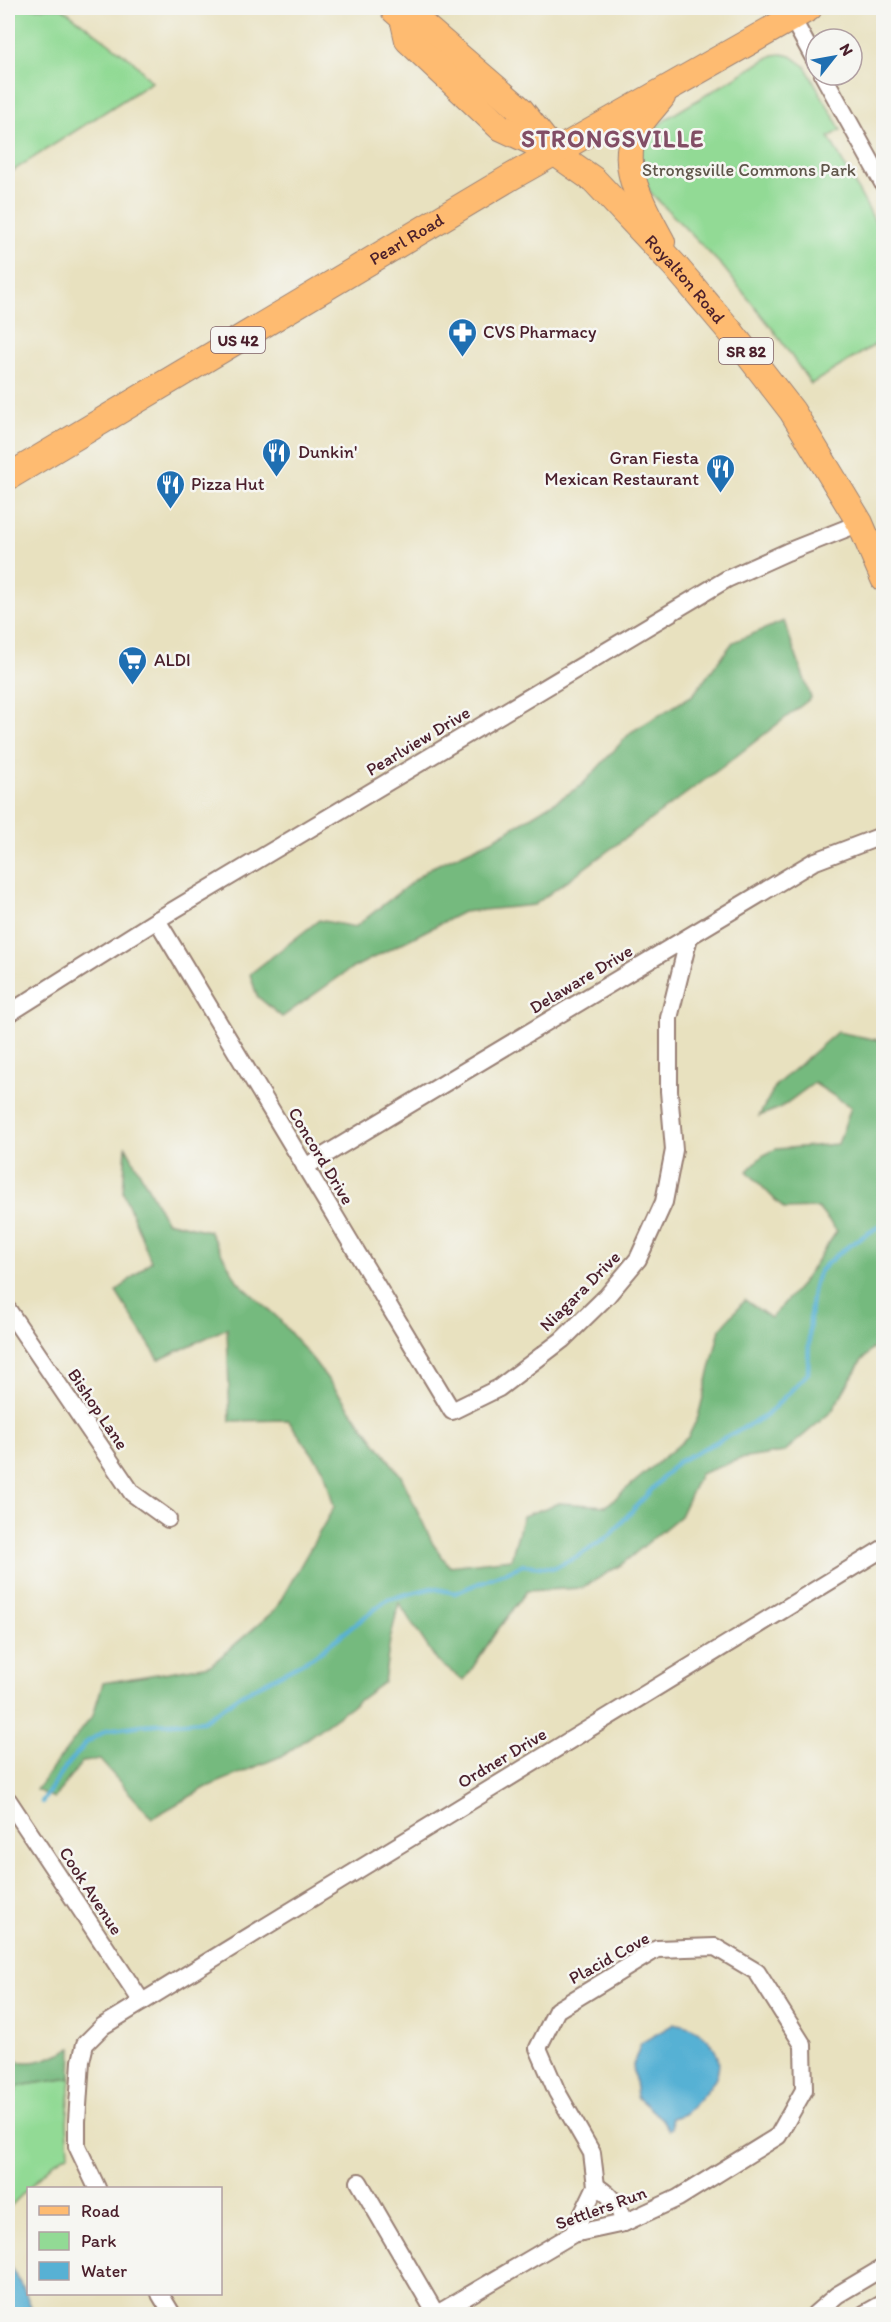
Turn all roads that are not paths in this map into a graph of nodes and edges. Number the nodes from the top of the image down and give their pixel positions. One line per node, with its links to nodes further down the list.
1 (397, 13): 5 (main road, Royalton Road / SR 82)
2 (800, 13): 3 (main road, Pearl Road / US 42)
3 (674, 84): 5 (main road, Pearl Road / US 42); 7 (main road)
4 (830, 87): 6 (street)
5 (554, 152): 7 (main road, Royalton Road / SR 82); 8 (main road, Pearl Road / US 42)
6 (884, 185)
7 (675, 266): 9 (main road, Royalton Road / SR 82)
8 (8, 477)
9 (860, 523): 10 (main road, Royalton Road / SR 82); 12 (street, Pearlview Drive)
10 (884, 579)
11 (884, 835): 13 (street, Delaware Drive)
12 (157, 920): 14 (street, Pearlview Drive); 15 (street, Concord Drive)
13 (689, 937): 15 (street, Delaware Drive); 17 (street, Niagara Drive)
14 (8, 1014)
15 (305, 1167): 17 (street, Concord Drive)
16 (8, 1310): 18 (street, Bishop Lane)
17 (452, 1411)
18 (168, 1519)
19 (884, 1548): 21 (street, Ordner Drive)
20 (8, 1800): 21 (street, Cook Avenue)
21 (141, 2002): 25 (street, Ordner Drive)
22 (778, 2136): 24 (street, Placid Cove); 26 (street, Settlers Run)
23 (359, 2182): 32 (street)
24 (596, 2186): 26 (street); 27 (street)
25 (98, 2187)
26 (624, 2223): 27 (street, Settlers Run)
27 (573, 2234): 32 (street, Settlers Run)
28 (884, 2267): 33 (street)
29 (161, 2295): 31 (street)
30 (884, 2303): 34 (street)
31 (172, 2314)
32 (436, 2314)
33 (815, 2314)
34 (864, 2314)

